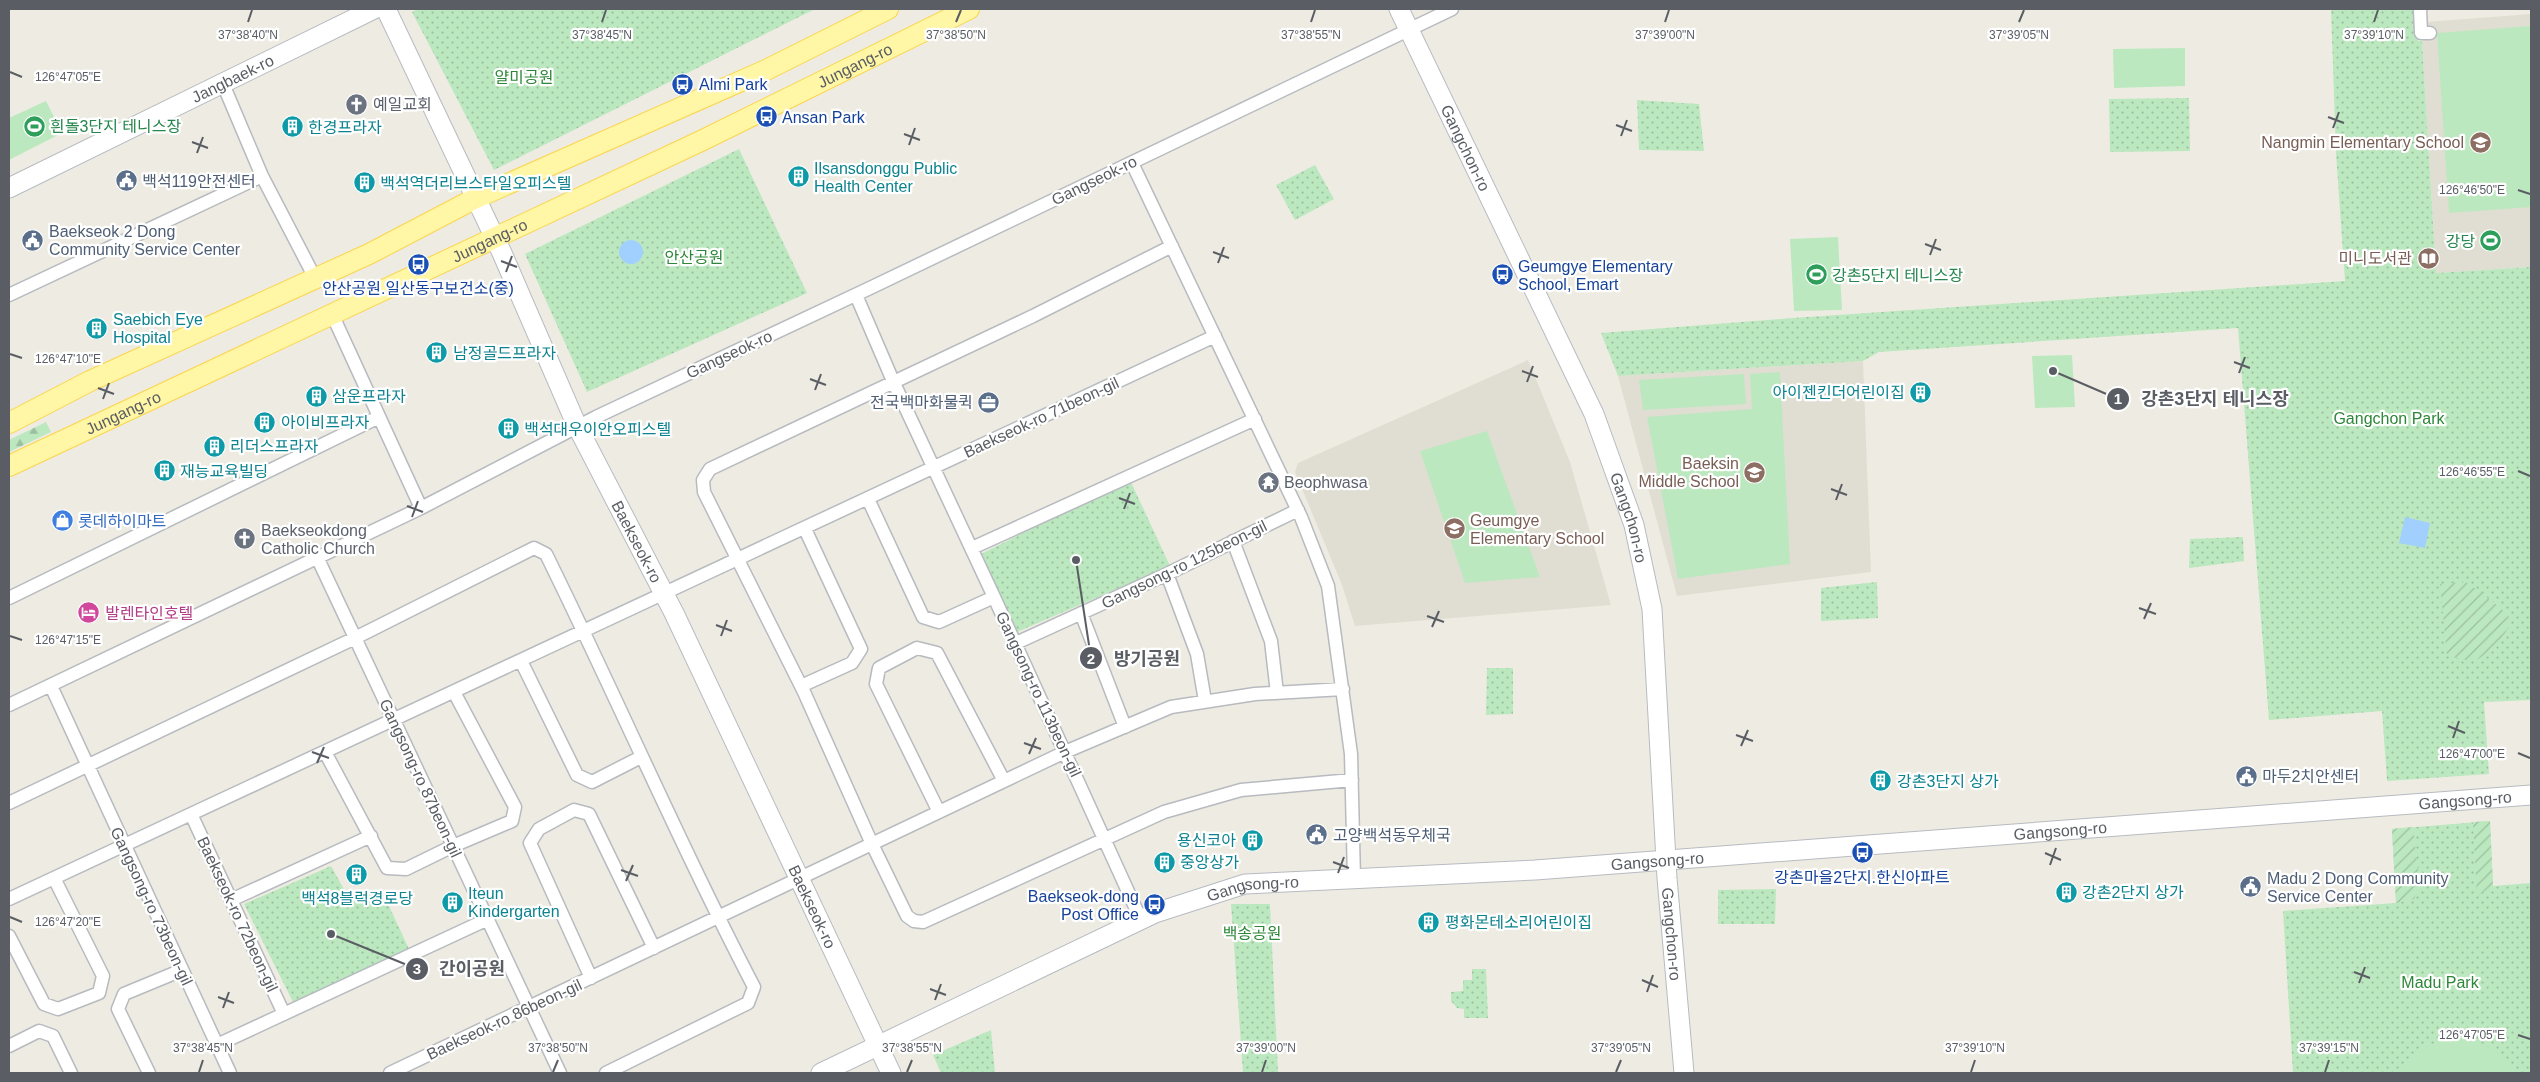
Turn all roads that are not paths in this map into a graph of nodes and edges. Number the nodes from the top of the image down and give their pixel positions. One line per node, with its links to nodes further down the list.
1 (374, 9): 10 (main road, Jangbaek-ro)
2 (386, 9): 14 (main road, Baekseok-ro)
3 (888, 9): 14 (main road)
4 (970, 9): 15 (main road, Jungang-ro)
5 (1399, 9): 8 (main road, Gangchon-ro)
6 (1452, 9): 8 (street, Gangseok-ro)
7 (2420, 9): 9 (street)
8 (1409, 27): 11 (street, Gangseok-ro); 70 (main road, Gangchon-ro)
9 (2430, 33)
10 (223, 84): 12 (street); 13 (main road, Jangbaek-ro)
11 (1132, 163): 16 (street); 19 (street, Gangseok-ro)
12 (262, 176): 17 (street); 18 (street)
13 (9, 188)
14 (476, 198): 15 (main road, Baekseok-ro); 17 (main road)
15 (494, 237): 20 (main road, Jungang-ro); 26 (main road, Baekseok-ro)
16 (1172, 246): 21 (street); 22 (street)
17 (315, 278): 25 (main road)
18 (9, 295)
19 (856, 295): 22 (street, Gangsong-ro 113beon-gil); 26 (street, Gangseok-ro)
20 (332, 314): 23 (street); 27 (main road, Jungang-ro)
21 (1215, 336): 24 (street); 28 (street, Baekseok-ro 71beon-gil)
22 (893, 381): 28 (street, Gangsong-ro 113beon-gil); 36 (street)
23 (378, 417): 30 (street); 40 (street)
24 (1254, 419): 31 (street); 34 (street)
25 (9, 423)
26 (577, 426): 30 (street, Gangseok-ro); 38 (main road, Baekseok-ro)
27 (9, 466)
28 (934, 468): 29 (street, Baekseok-ro 71beon-gil); 34 (street, Gangsong-ro 113beon-gil)
29 (868, 499): 32 (street, Baekseok-ro 71beon-gil); 39 (street)
30 (422, 508): 35 (street, Gangseok-ro)
31 (1298, 510): 33 (street, Gangsong-ro 125beon-gil); 48 (street)
32 (804, 529): 36 (street, Baekseok-ro 71beon-gil); 47 (street)
33 (1233, 541): 37 (street, Gangsong-ro 125beon-gil); 50 (street)
34 (972, 548): 39 (street, Gangsong-ro 113beon-gil)
35 (317, 557): 43 (street, Gangsong-ro 87beon-gil); 46 (street, Gangseok-ro)
36 (737, 560): 38 (street, Baekseok-ro 71beon-gil); 47 (street)
37 (1167, 574): 41 (street, Gangsong-ro 125beon-gil); 51 (street)
38 (664, 595): 42 (street); 72 (main road, Baekseok-ro)
39 (994, 597): 44 (street, Gangsong-ro 113beon-gil)
40 (9, 598)
41 (1081, 613): 44 (street, Gangsong-ro 125beon-gil); 54 (street)
42 (584, 632): 43 (street); 45 (street); 57 (street)
43 (355, 638): 53 (street, Gangsong-ro 87beon-gil); 58 (street)
44 (1016, 643): 56 (street, Gangsong-ro 113beon-gil)
45 (521, 661): 49 (street); 57 (street)
46 (51, 686): 52 (street, Gangseok-ro); 58 (street, Gangsong-ro 73beon-gil)
47 (802, 689): 67 (street)
48 (1343, 690): 50 (street, Baekseok-ro 86beon-gil); 59 (street)
49 (454, 692): 53 (street); 69 (street)
50 (1277, 693): 51 (street, Baekseok-ro 86beon-gil)
51 (1205, 701): 54 (street, Baekseok-ro 86beon-gil)
52 (9, 705)
53 (394, 720): 55 (street); 69 (street, Gangsong-ro 87beon-gil)
54 (1124, 727): 56 (street, Baekseok-ro 86beon-gil)
55 (325, 752): 64 (street); 65 (street)
56 (1065, 752): 60 (street, Baekseok-ro 86beon-gil); 66 (street, Gangsong-ro 113beon-gil)
57 (642, 758): 76 (street)
58 (87, 766): 62 (street); 68 (street, Gangsong-ro 73beon-gil)
59 (1352, 780): 66 (street); 73 (street)
60 (1004, 781): 63 (street, Baekseok-ro 86beon-gil); 63 (street)
61 (2531, 795): 70 (main road, Gangsong-ro)
62 (9, 803)
63 (940, 812): 67 (street, Baekseok-ro 86beon-gil)
64 (191, 814): 68 (street); 75 (street, Baekseok-ro 72beon-gil)
65 (371, 836): 69 (street); 75 (street)
66 (1105, 839): 67 (street); 78 (street, Gangsong-ro 113beon-gil)
67 (872, 844): 72 (street, Baekseok-ro 86beon-gil)
68 (124, 846): 71 (street); 81 (street, Gangsong-ro 73beon-gil)
69 (453, 846): 77 (street, Gangsong-ro 87beon-gil)
70 (1666, 860): 73 (main road, Gangsong-ro); 96 (main road, Gangchon-ro)
71 (54, 878): 74 (street); 79 (street)
72 (800, 878): 76 (street, Baekseok-ro 86beon-gil); 87 (main road, Baekseok-ro)
73 (1354, 879): 78 (main road, Gangsong-ro)
74 (9, 899)
75 (231, 900): 84 (street, Baekseok-ro 72beon-gil)
76 (718, 918): 80 (street, Baekseok-ro 86beon-gil); 93 (street)
77 (488, 919): 83 (street, Gangsong-ro 87beon-gil); 84 (street)
78 (1141, 920): 87 (main road, Gangsong-ro)
79 (9, 936)
80 (654, 948): 82 (street, Baekseok-ro 86beon-gil); 82 (street, Baekseok-ro 86beon-gil)
81 (182, 970): 86 (street, Gangsong-ro 73beon-gil); 89 (street)
82 (590, 978): 83 (street, Baekseok-ro 86beon-gil)
83 (529, 1007): 91 (street, Baekseok-ro 86beon-gil); 92 (street, Gangsong-ro 87beon-gil)
84 (284, 1014): 86 (street)
85 (9, 1046): 88 (street)
86 (217, 1046): 90 (street, Gangsong-ro 73beon-gil)
87 (879, 1046): 94 (main road, Gangsong-ro); 95 (main road, Baekseok-ro)
88 (71, 1073)
89 (149, 1073)
90 (230, 1073)
91 (390, 1073)
92 (560, 1073)
93 (606, 1073)
94 (821, 1073)
95 (891, 1073)
96 (1684, 1073)

